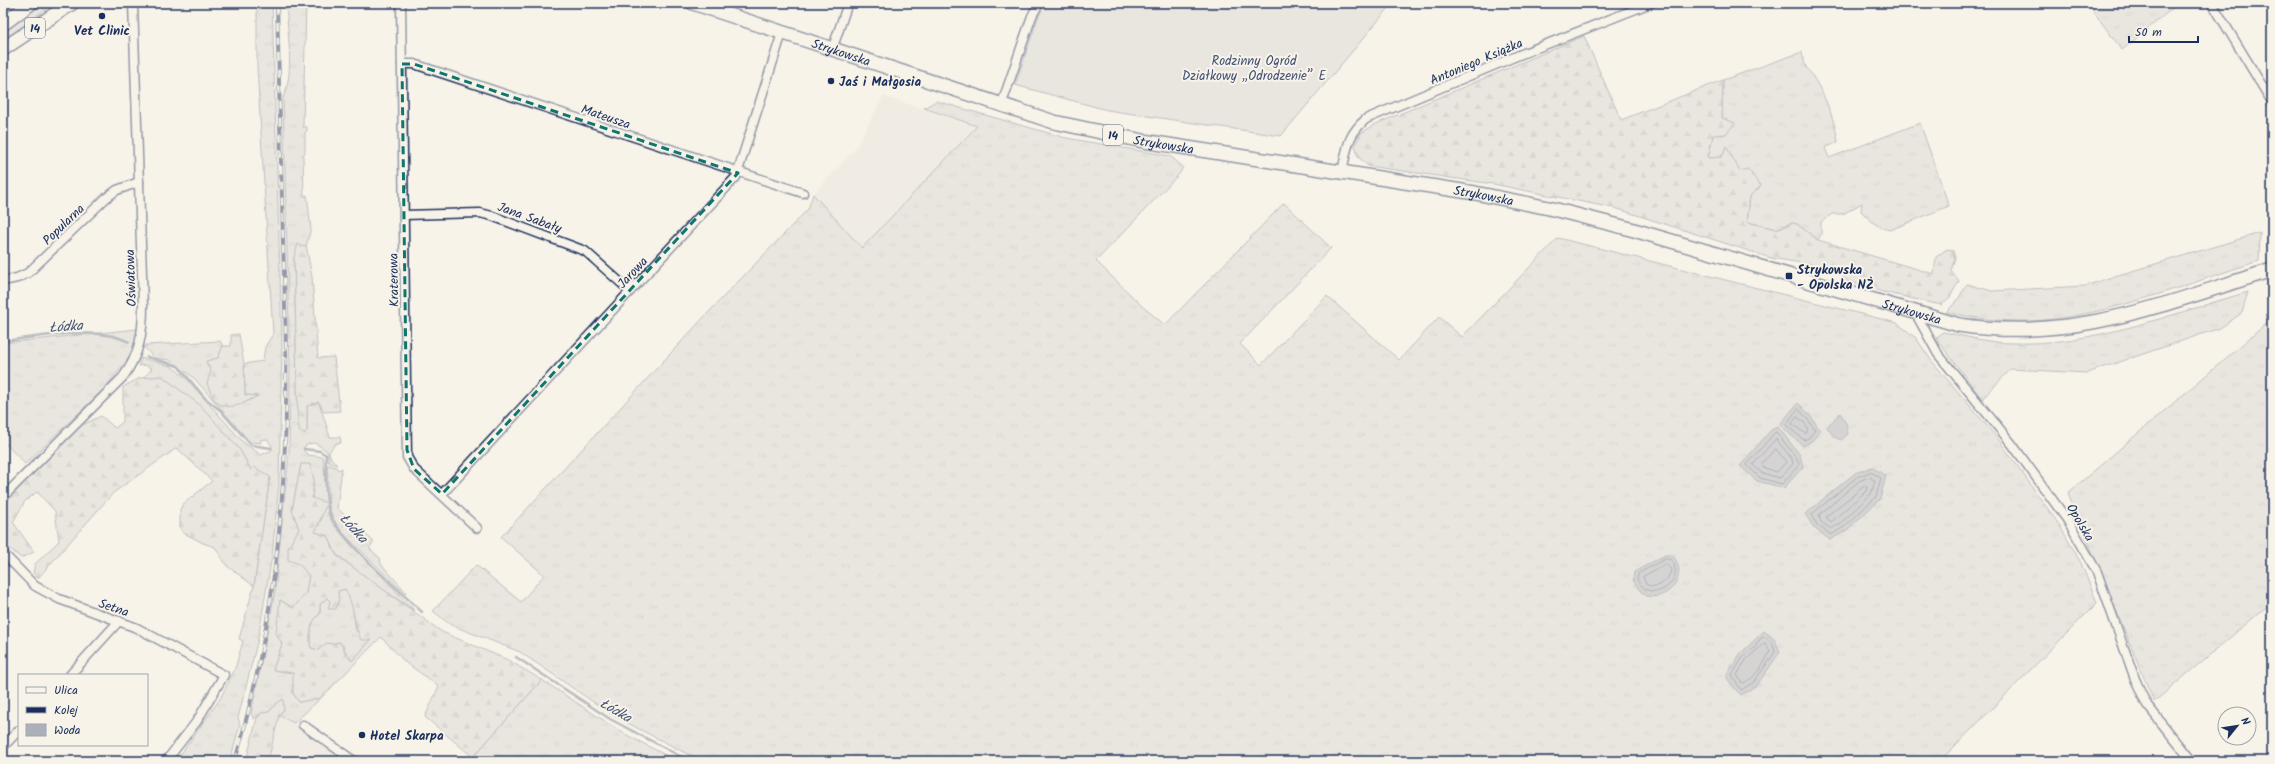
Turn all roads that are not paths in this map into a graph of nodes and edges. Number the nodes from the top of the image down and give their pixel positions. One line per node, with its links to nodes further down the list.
1 (31, 3): 10 (main road, 14)
2 (72, 3): 12 (main road, 14)
3 (133, 3): 19 (street, Oświatowa)
4 (401, 3): 14 (street, Kraterowa)
5 (693, 3): 11 (main road, Strykowska / 14)
6 (848, 3): 13 (street)
7 (1039, 3): 16 (street)
8 (1651, 3): 18 (street, Antoniego Książka)
9 (2212, 3): 15 (street)
10 (3, 24)
11 (782, 33): 13 (main road, Strykowska / 14); 17 (street, Jarowa)
12 (3, 50)
13 (832, 50): 16 (main road, Strykowska / 14)
14 (402, 64): 17 (street, Mateusza); 21 (street, Kraterowa)
15 (2272, 102)
16 (1001, 106): 18 (main road, Strykowska / 14)
17 (738, 172): 20 (street, Mateusza); 24 (street, Jarowa)
18 (1342, 172): 25 (main road, Strykowska / 14)
19 (138, 182): 23 (street, Popularna); 27 (street, Oświatowa)
20 (803, 194)
21 (404, 215): 24 (street, Jana Sabały); 26 (street, Kraterowa)
22 (2272, 270): 25 (main road, Strykowska / 14)
23 (3, 281)
24 (630, 291): 26 (street, Jarowa)
25 (1916, 314): 37 (street, Opolska)
26 (442, 494): 28 (street, Kraterowa)
27 (3, 497)
28 (477, 528)
29 (3, 553): 30 (street, Setna)
30 (119, 621): 31 (street); 35 (street, Setna)
31 (71, 674)
32 (303, 725): 36 (street)
33 (18, 731): 34 (street)
34 (3, 747)
35 (166, 761)
36 (354, 761)
37 (2192, 761)

